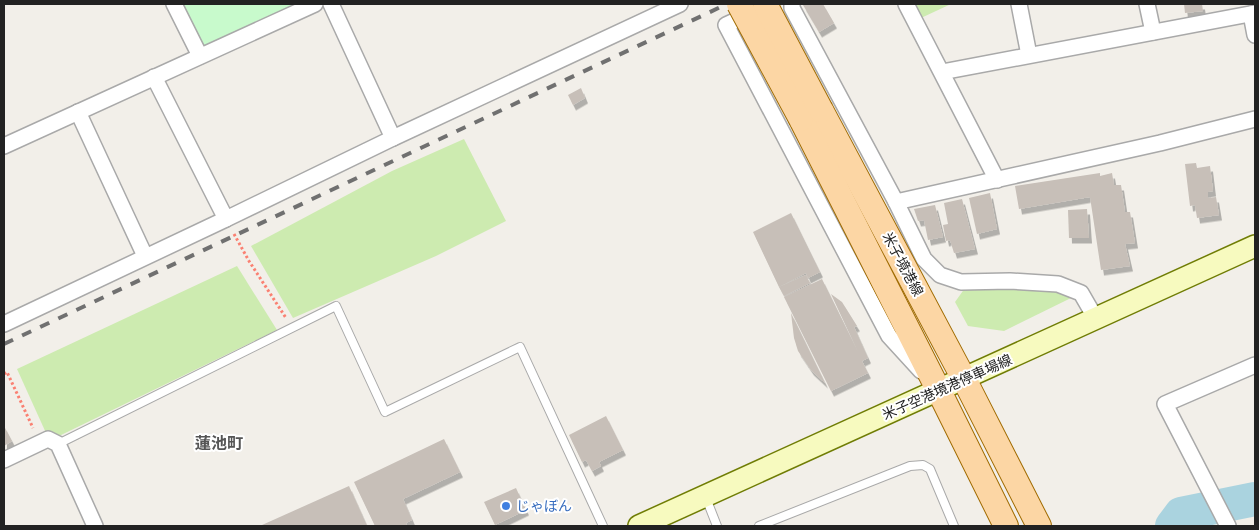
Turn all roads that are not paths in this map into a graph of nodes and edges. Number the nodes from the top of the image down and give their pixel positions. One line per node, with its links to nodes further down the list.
1 (174, 4): 16 (street)
2 (315, 4): 16 (street)
3 (331, 4): 22 (street)
4 (680, 4): 22 (street)
5 (739, 4): 20 (main road, 米子境港線, bridge)
6 (765, 4): 20 (main road, 米子境港線, bridge)
7 (770, 4): 33 (street)
8 (792, 4): 25 (street)
9 (906, 4): 17 (street)
10 (1019, 4): 15 (street)
11 (1147, 4): 13 (street)
12 (1253, 14): 13 (street); 14 (street)
13 (1153, 32): 15 (street)
14 (1255, 35)
15 (1029, 55): 17 (street)
16 (200, 56): 18 (street)
17 (942, 72): 24 (street)
18 (154, 77): 19 (street); 26 (street)
19 (78, 112): 23 (street); 28 (street)
20 (811, 115): 32 (main road, 米子境港線); 33 (main road, 米子境港線)
21 (1255, 119): 24 (street)
22 (393, 138): 26 (street)
23 (4, 146)
24 (997, 180): 25 (street)
25 (896, 202): 29 (street)
26 (226, 218): 28 (street)
27 (1255, 246): 29 (main road, 米子空港境港停車場線)
28 (145, 256): 30 (street)
29 (1096, 319): 32 (main road, 米子空港境港停車場線)
30 (4, 324)
31 (1255, 366): 45 (street)
32 (964, 379): 33 (main road, 米子空港境港停車場線); 44 (main road, 米子境港線)
33 (939, 390): 36 (main road, 米子空港境港停車場線); 43 (main road, 米子境港線)
34 (58, 444): 35 (street); 37 (street); 38 (lane)
35 (4, 460)
36 (705, 497): 39 (main road, 米子空港境港停車場線); 40 (lane)
37 (95, 526)
38 (603, 526)
39 (639, 526)
40 (717, 526)
41 (759, 526): 42 (lane)
42 (954, 526)
43 (1006, 526)
44 (1039, 526)
45 (1228, 526)

